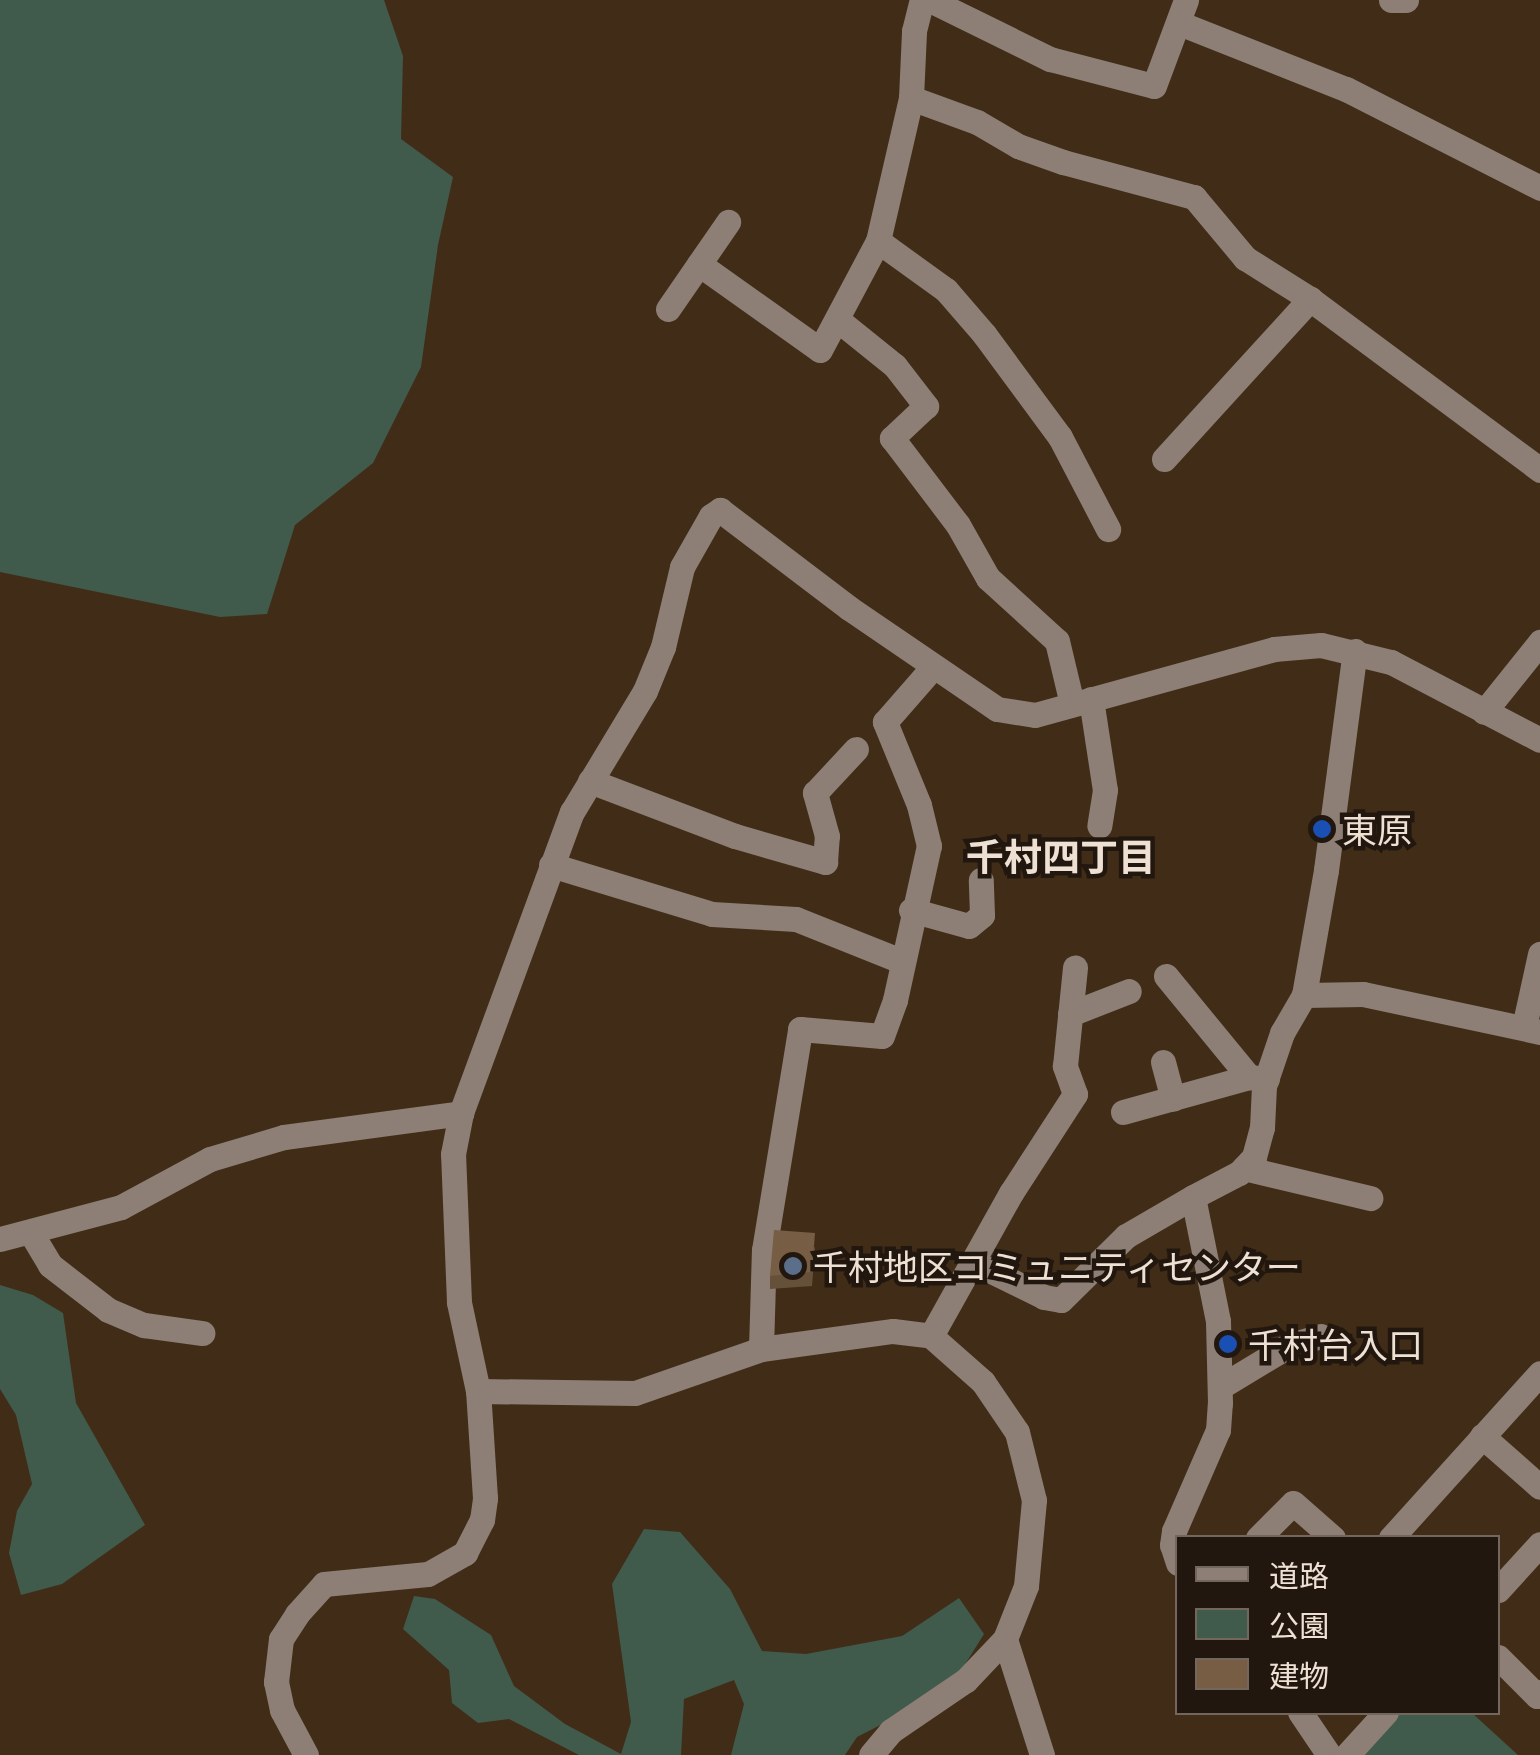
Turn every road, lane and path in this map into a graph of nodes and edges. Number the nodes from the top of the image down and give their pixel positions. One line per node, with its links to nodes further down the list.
1 (922, 0): 6 (street)
2 (930, 0): 5 (street)
3 (1390, 0): 4 (street)
4 (1406, 0)
5 (1183, 11): 7 (street)
6 (911, 98): 9 (street); 11 (street)
7 (1540, 188)
8 (728, 222): 10 (street)
9 (878, 241): 13 (street); 16 (street)
10 (699, 264): 12 (street); 13 (street)
11 (1310, 299): 14 (street); 15 (street)
12 (668, 309)
13 (838, 320): 20 (street)
14 (1164, 459)
15 (1540, 470)
16 (1108, 529)
17 (1540, 642): 21 (street)
18 (1355, 651): 20 (street); 21 (street); 34 (street)
19 (933, 667): 20 (street); 24 (street); 28 (street)
20 (1081, 702): 25 (street)
21 (1484, 712): 22 (street)
22 (1540, 740)
23 (856, 749): 24 (street)
24 (590, 782): 26 (street)
25 (1099, 826)
26 (551, 865): 30 (street); 41 (street)
27 (987, 892): 28 (street)
28 (911, 910): 30 (street)
29 (1540, 954): 36 (street)
30 (901, 961): 51 (street)
31 (1075, 968): 35 (street)
32 (1166, 976): 38 (street)
33 (1128, 991): 35 (street)
34 (1304, 995): 36 (street); 38 (street)
35 (1070, 1014): 47 (street)
36 (1532, 1030)
37 (1163, 1062): 39 (street)
38 (1258, 1078): 39 (street); 42 (street)
39 (1172, 1099): 40 (street)
40 (1124, 1112)
41 (461, 1113): 45 (street); 54 (street)
42 (1244, 1168): 43 (street); 44 (street)
43 (1193, 1196): 47 (street); 53 (street)
44 (1370, 1198)
45 (31, 1233): 46 (street); 48 (street)
46 (0, 1239)
47 (973, 1262): 49 (street)
48 (202, 1332)
49 (931, 1336): 51 (street); 63 (street)
50 (1321, 1336): 53 (street)
51 (762, 1349): 54 (street)
52 (1540, 1373): 55 (street)
53 (1220, 1387): 61 (street)
54 (478, 1392): 68 (street)
55 (1482, 1436): 56 (street); 59 (street)
56 (1540, 1487)
57 (1261, 1535): 58 (street)
58 (1329, 1535)
59 (1394, 1535)
60 (1540, 1544): 62 (street)
61 (1175, 1554)
62 (1500, 1588)
63 (1005, 1639): 69 (street); 70 (street)
64 (1500, 1659): 65 (street)
65 (1540, 1692)
66 (1302, 1715): 71 (street)
67 (1383, 1715): 72 (street)
68 (306, 1755)
69 (871, 1755)
70 (1042, 1755)
71 (1329, 1755)
72 (1347, 1755)

